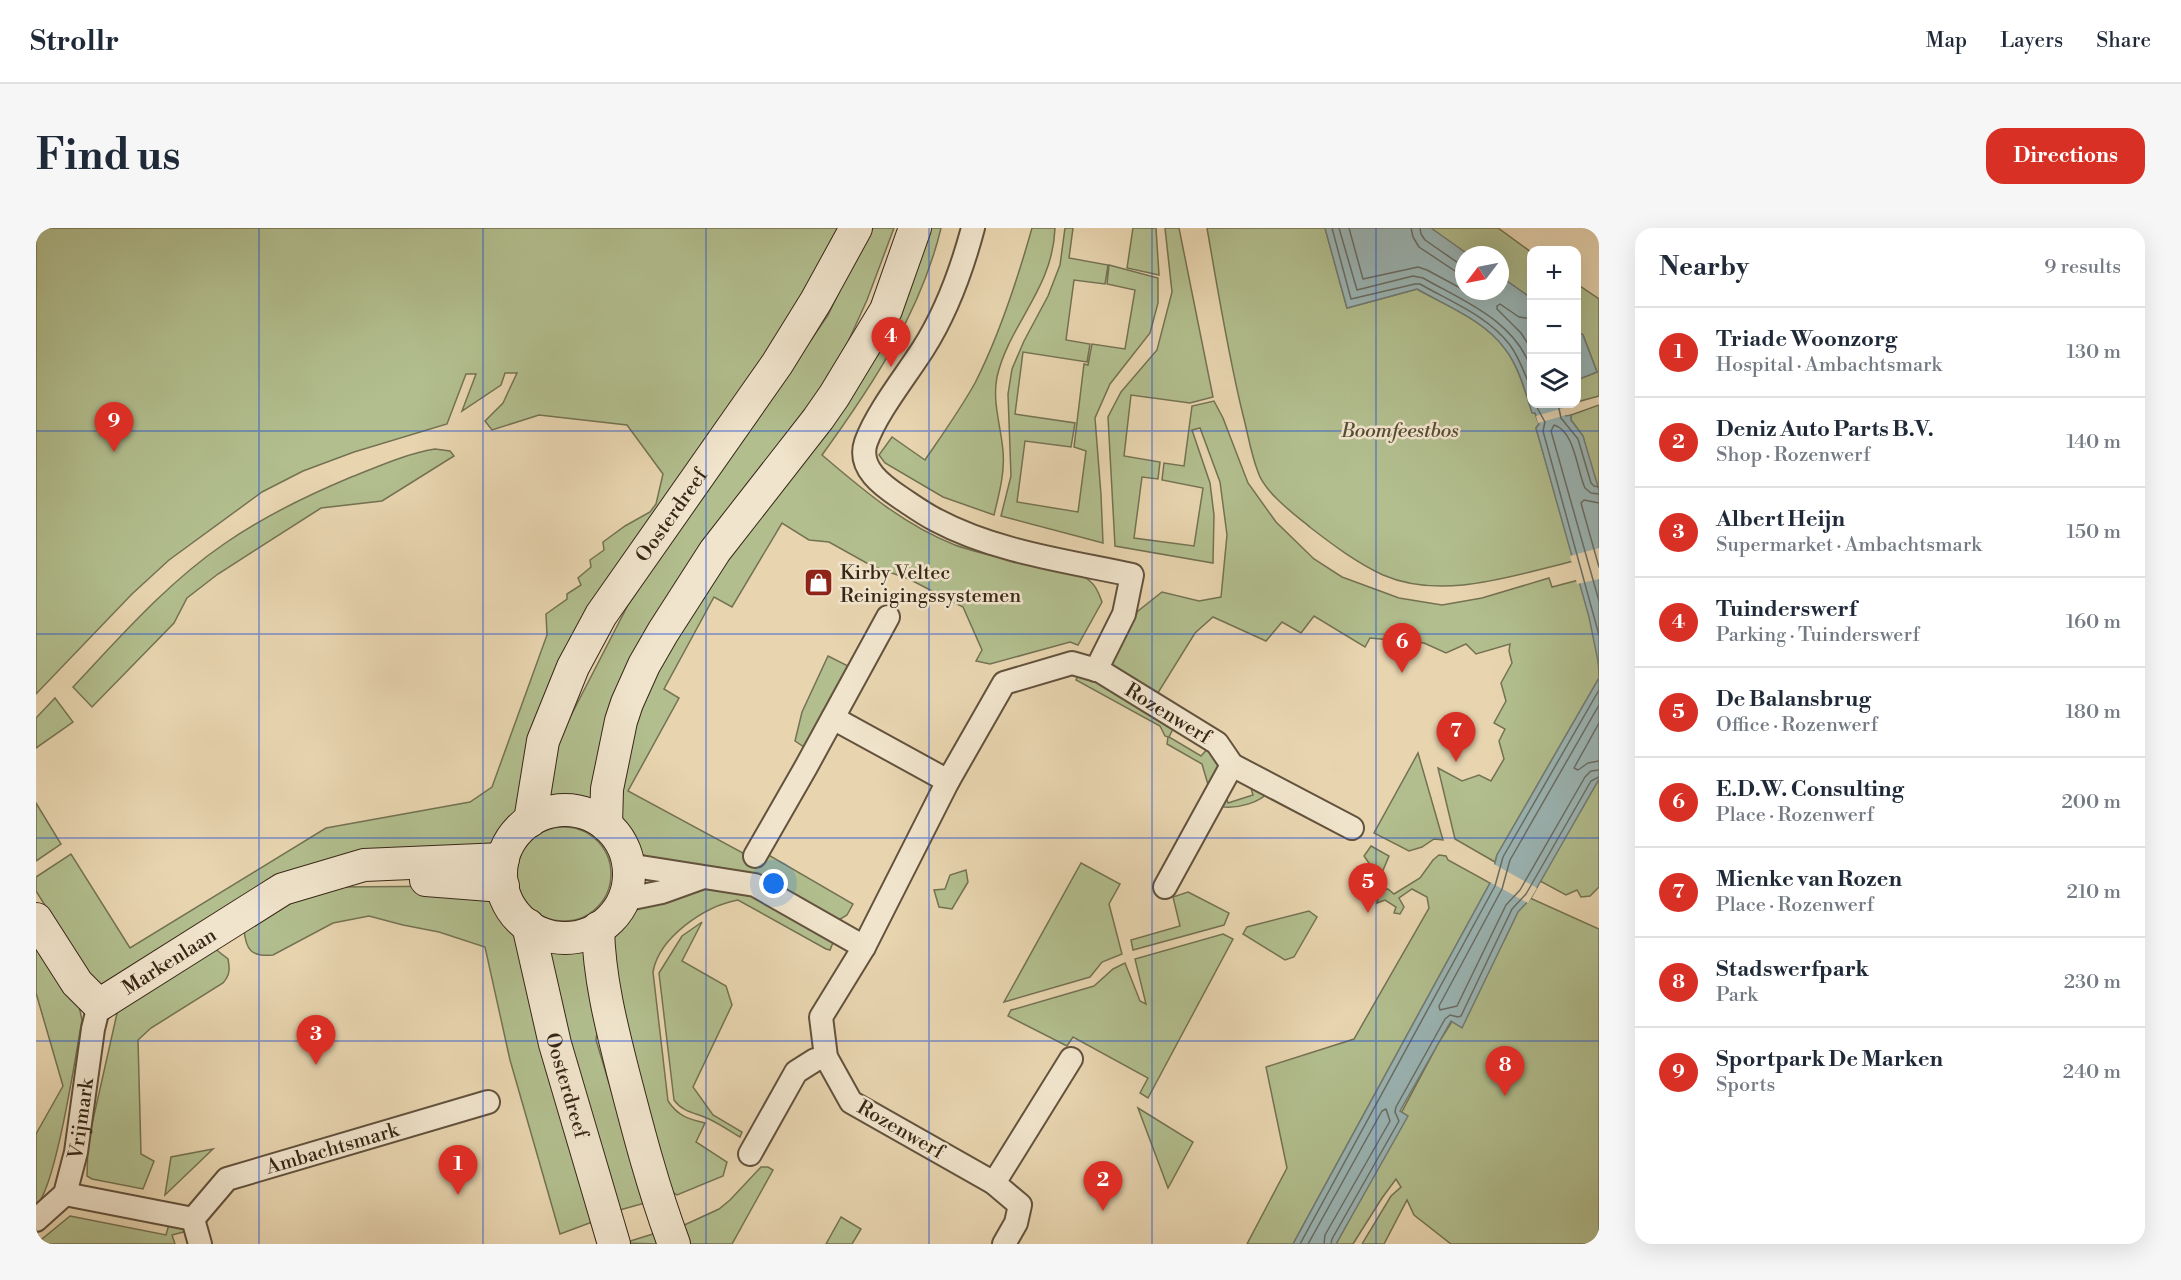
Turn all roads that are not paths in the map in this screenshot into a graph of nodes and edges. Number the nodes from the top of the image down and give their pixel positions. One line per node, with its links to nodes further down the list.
1 (856, 228): 9 (main road, Oosterdreef)
2 (915, 228): 10 (main road)
3 (973, 228): 5 (street)
4 (888, 617): 6 (street)
5 (1096, 670): 7 (street, Rozenwerf); 8 (street, Rozenwerf)
6 (834, 718): 8 (street); 12 (street)
7 (1232, 765): 11 (street, Rozenwerf); 16 (street)
8 (948, 781): 21 (street, Rozenwerf)
9 (530, 821): 10 (main road); 14 (main road)
10 (606, 825): 13 (main road)
11 (1352, 828)
12 (755, 856)
13 (628, 865): 15 (street); 17 (main road)
14 (503, 872): 19 (main road); 22 (main road, Markenlaan)
15 (702, 878): 17 (street); 21 (street)
16 (1165, 887)
17 (623, 900): 20 (main road)
18 (36, 919): 22 (main road)
19 (528, 925): 20 (main road); 32 (main road, Oosterdreef)
20 (598, 928): 31 (main road)
21 (864, 947): 23 (street, Rozenwerf)
22 (99, 1005): 28 (street, Vrijmark)
23 (826, 1057): 26 (street); 27 (street, Rozenwerf)
24 (1071, 1059): 27 (street)
25 (488, 1102): 29 (street, Ambachtsmark)
26 (750, 1154)
27 (994, 1183): 34 (street, Rozenwerf)
28 (65, 1194): 29 (street); 30 (street)
29 (193, 1219): 33 (street)
30 (36, 1220)
31 (666, 1222)
32 (610, 1230)
33 (200, 1244)
34 (1004, 1244)

